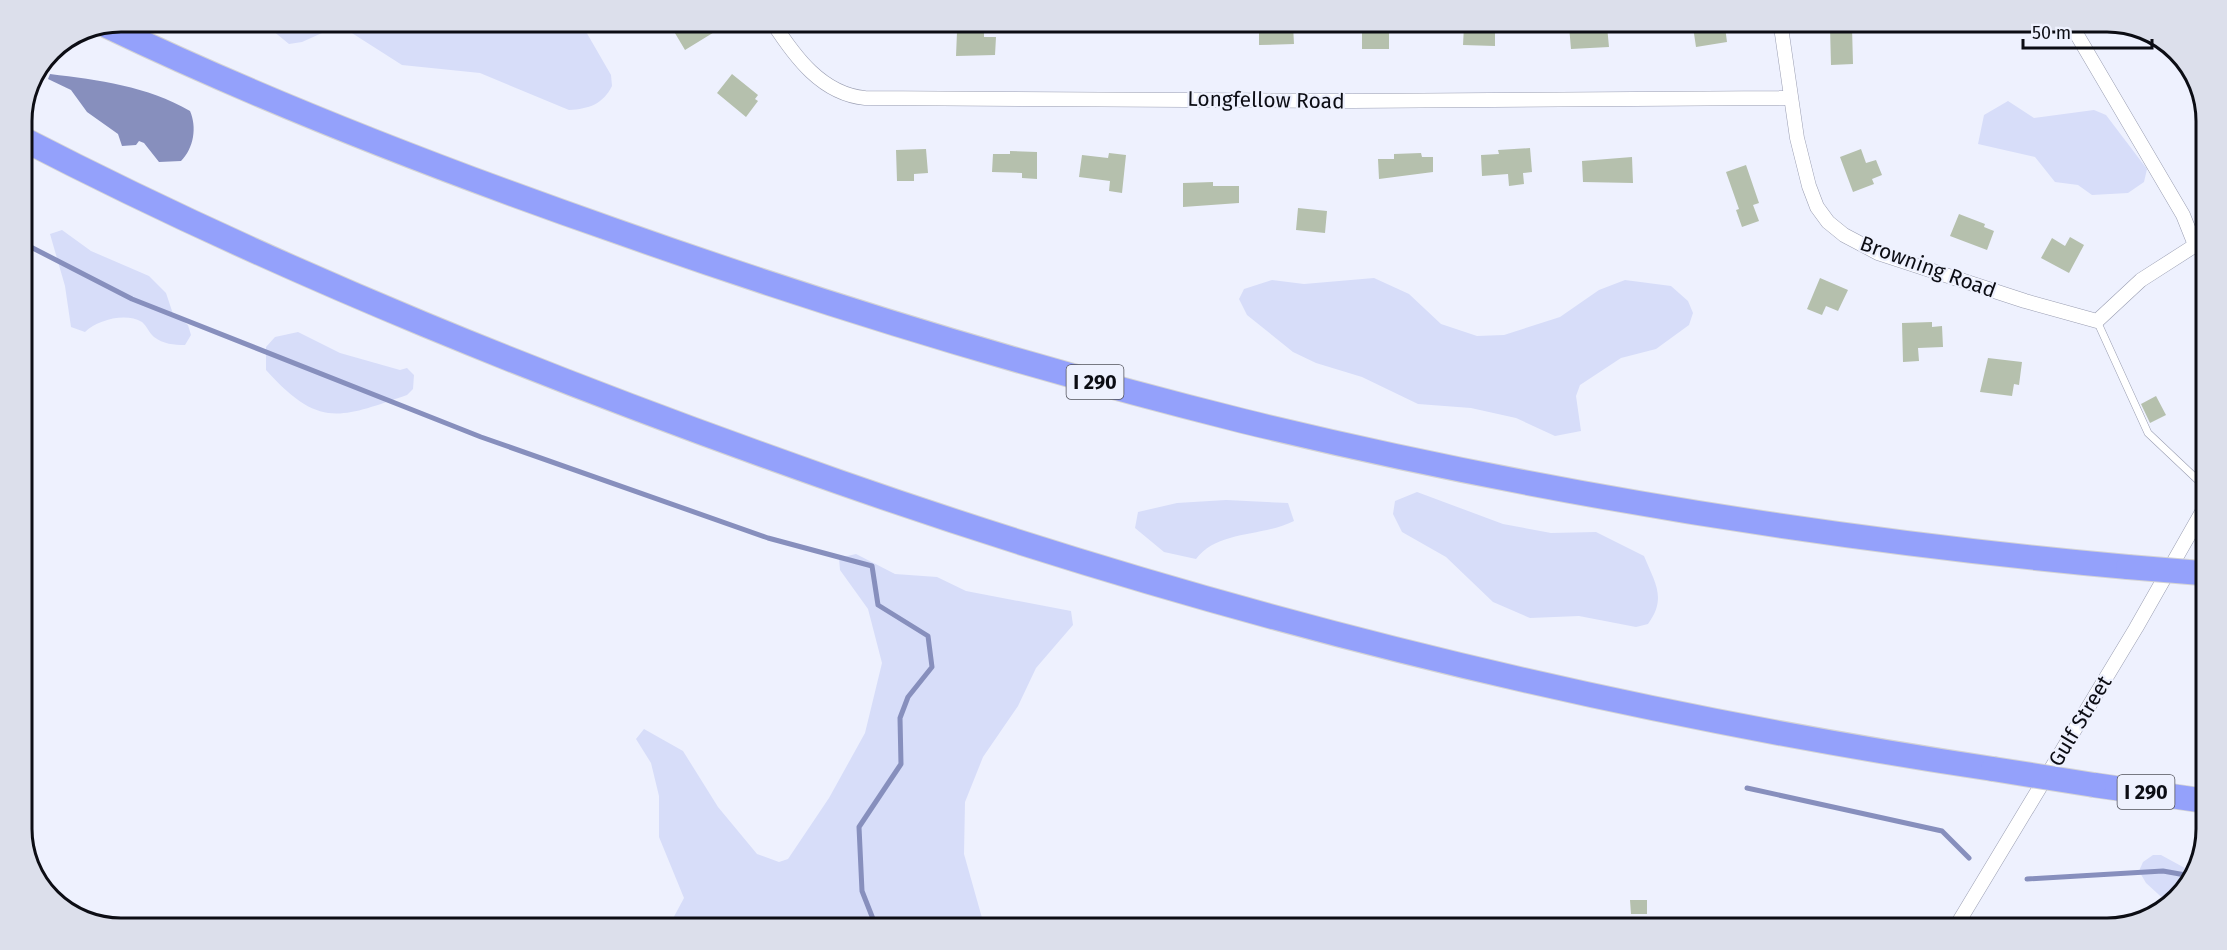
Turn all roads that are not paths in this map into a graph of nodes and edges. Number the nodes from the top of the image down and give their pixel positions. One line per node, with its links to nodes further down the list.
1 (121, 32): 12 (highway, I 290, bridge)
2 (779, 32): 5 (street, Longfellow Road)
3 (1782, 32): 5 (street, Browning Road)
4 (2075, 32): 7 (street)
5 (1790, 98): 9 (street, Browning Road)
6 (32, 143): 13 (highway, I 290, bridge)
7 (2195, 234)
8 (2195, 245): 9 (street)
9 (2097, 321): 10 (lane)
10 (2196, 478)
11 (2196, 523): 14 (street, Gulf Street)
12 (2196, 573)
13 (2196, 800)
14 (1961, 918)

